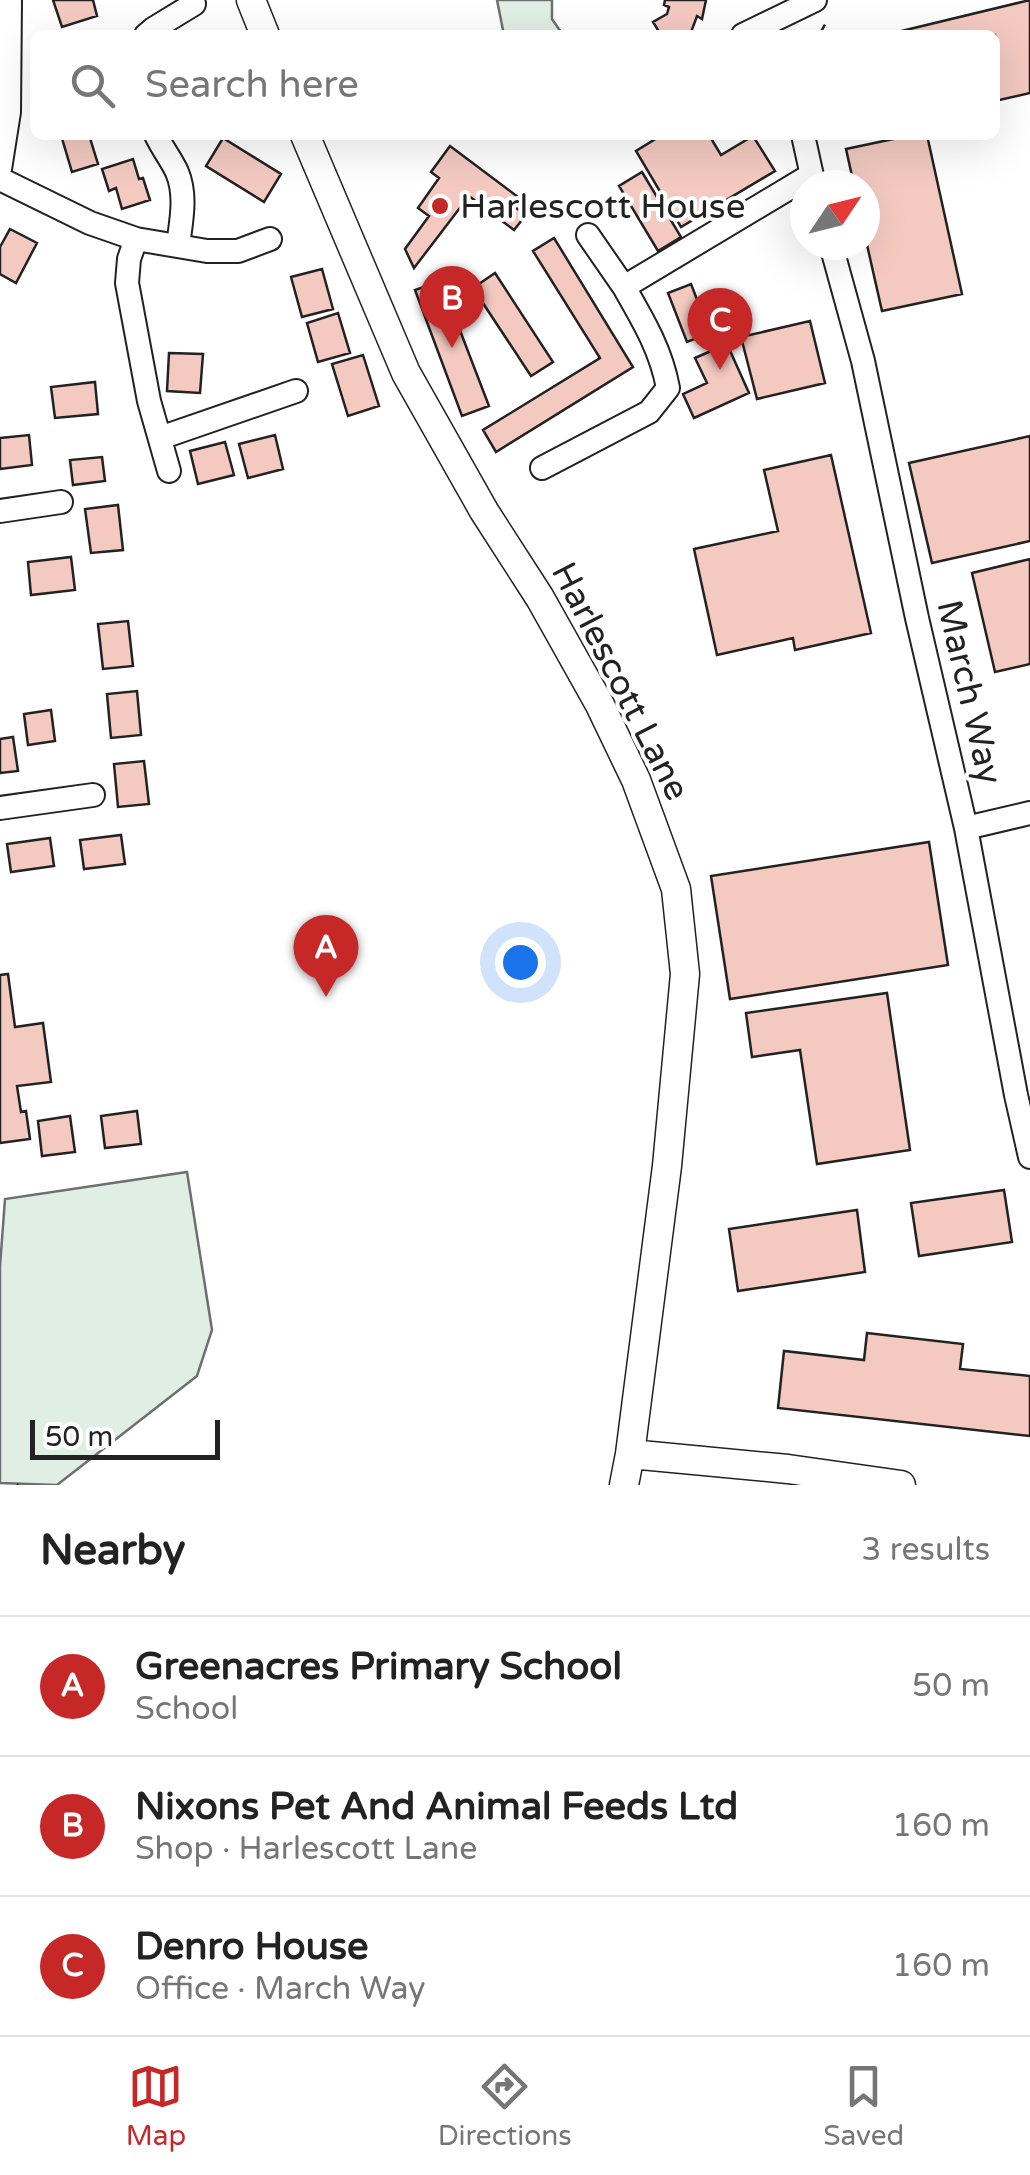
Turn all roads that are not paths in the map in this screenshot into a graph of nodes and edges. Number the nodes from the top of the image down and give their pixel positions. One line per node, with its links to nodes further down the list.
1 (10, 0): 12 (street)
2 (250, 0): 8 (street)
3 (754, 0): 6 (street)
4 (815, 0): 6 (street)
5 (194, 4): 7 (street)
6 (768, 29)
7 (152, 30)
8 (263, 30)
9 (159, 140): 19 (street)
10 (307, 140): 33 (street, Harlescott Lane)
11 (804, 140): 13 (street)
12 (0, 169)
13 (811, 170)
14 (0, 179): 17 (street)
15 (790, 193): 21 (street)
16 (588, 235): 21 (street)
17 (136, 238): 19 (street); 23 (street)
18 (270, 240): 19 (street)
19 (178, 246)
20 (835, 260): 31 (street, March Way)
21 (624, 286): 24 (street)
22 (296, 391): 23 (street)
23 (160, 438): 25 (street)
24 (542, 468)
25 (170, 471)
26 (61, 502): 27 (street)
27 (0, 512)
28 (93, 795): 29 (street)
29 (0, 808)
30 (1030, 812): 31 (street)
31 (966, 828): 32 (street, March Way)
32 (1030, 1157)
33 (630, 1454): 34 (street, Harlescott Lane); 35 (street)
34 (624, 1485)
35 (901, 1485)

